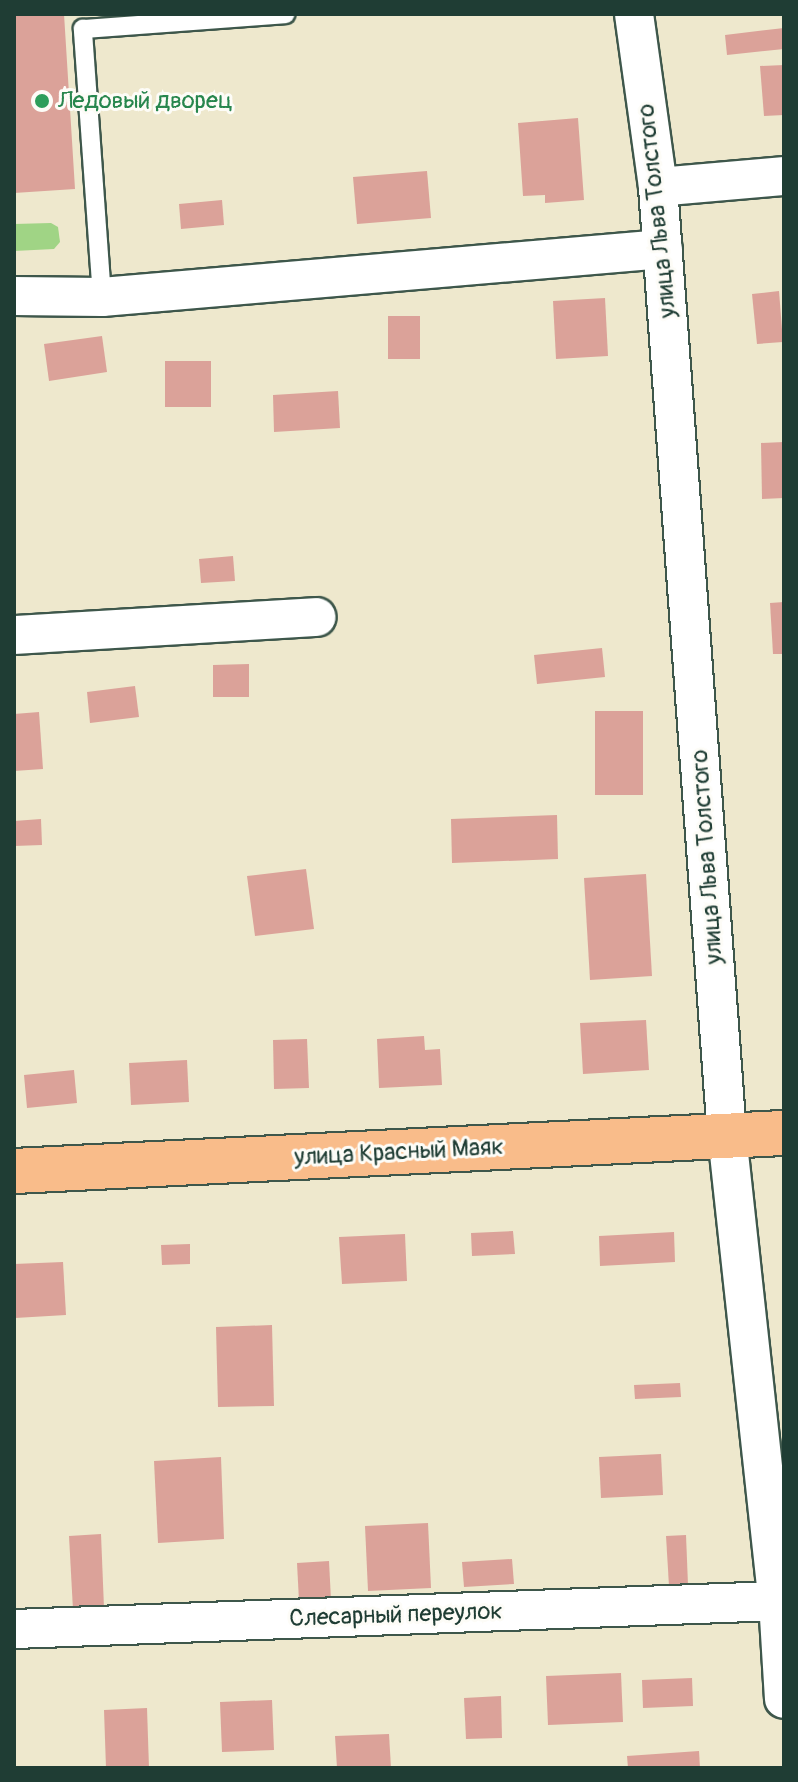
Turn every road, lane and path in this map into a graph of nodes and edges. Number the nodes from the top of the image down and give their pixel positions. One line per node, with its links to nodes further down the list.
1 (285, 14): 3 (lane)
2 (634, 14): 5 (street, улица Льва Толстого)
3 (83, 22): 8 (lane)
4 (784, 176): 5 (street)
5 (658, 187): 6 (street, улица Льва Толстого)
6 (663, 249): 8 (street); 12 (street, улица Льва Толстого)
7 (14, 296): 8 (street)
8 (102, 297)
9 (316, 617): 10 (street)
10 (14, 635)
11 (784, 1133): 12 (main road, улица Красный Маяк)
12 (727, 1135): 13 (main road, улица Красный Маяк); 14 (street, улица Льва Толстого)
13 (14, 1171)
14 (778, 1601): 15 (street, Слесарный переулок); 16 (street, улица Льва Толстого)
15 (14, 1629)
16 (784, 1699)

